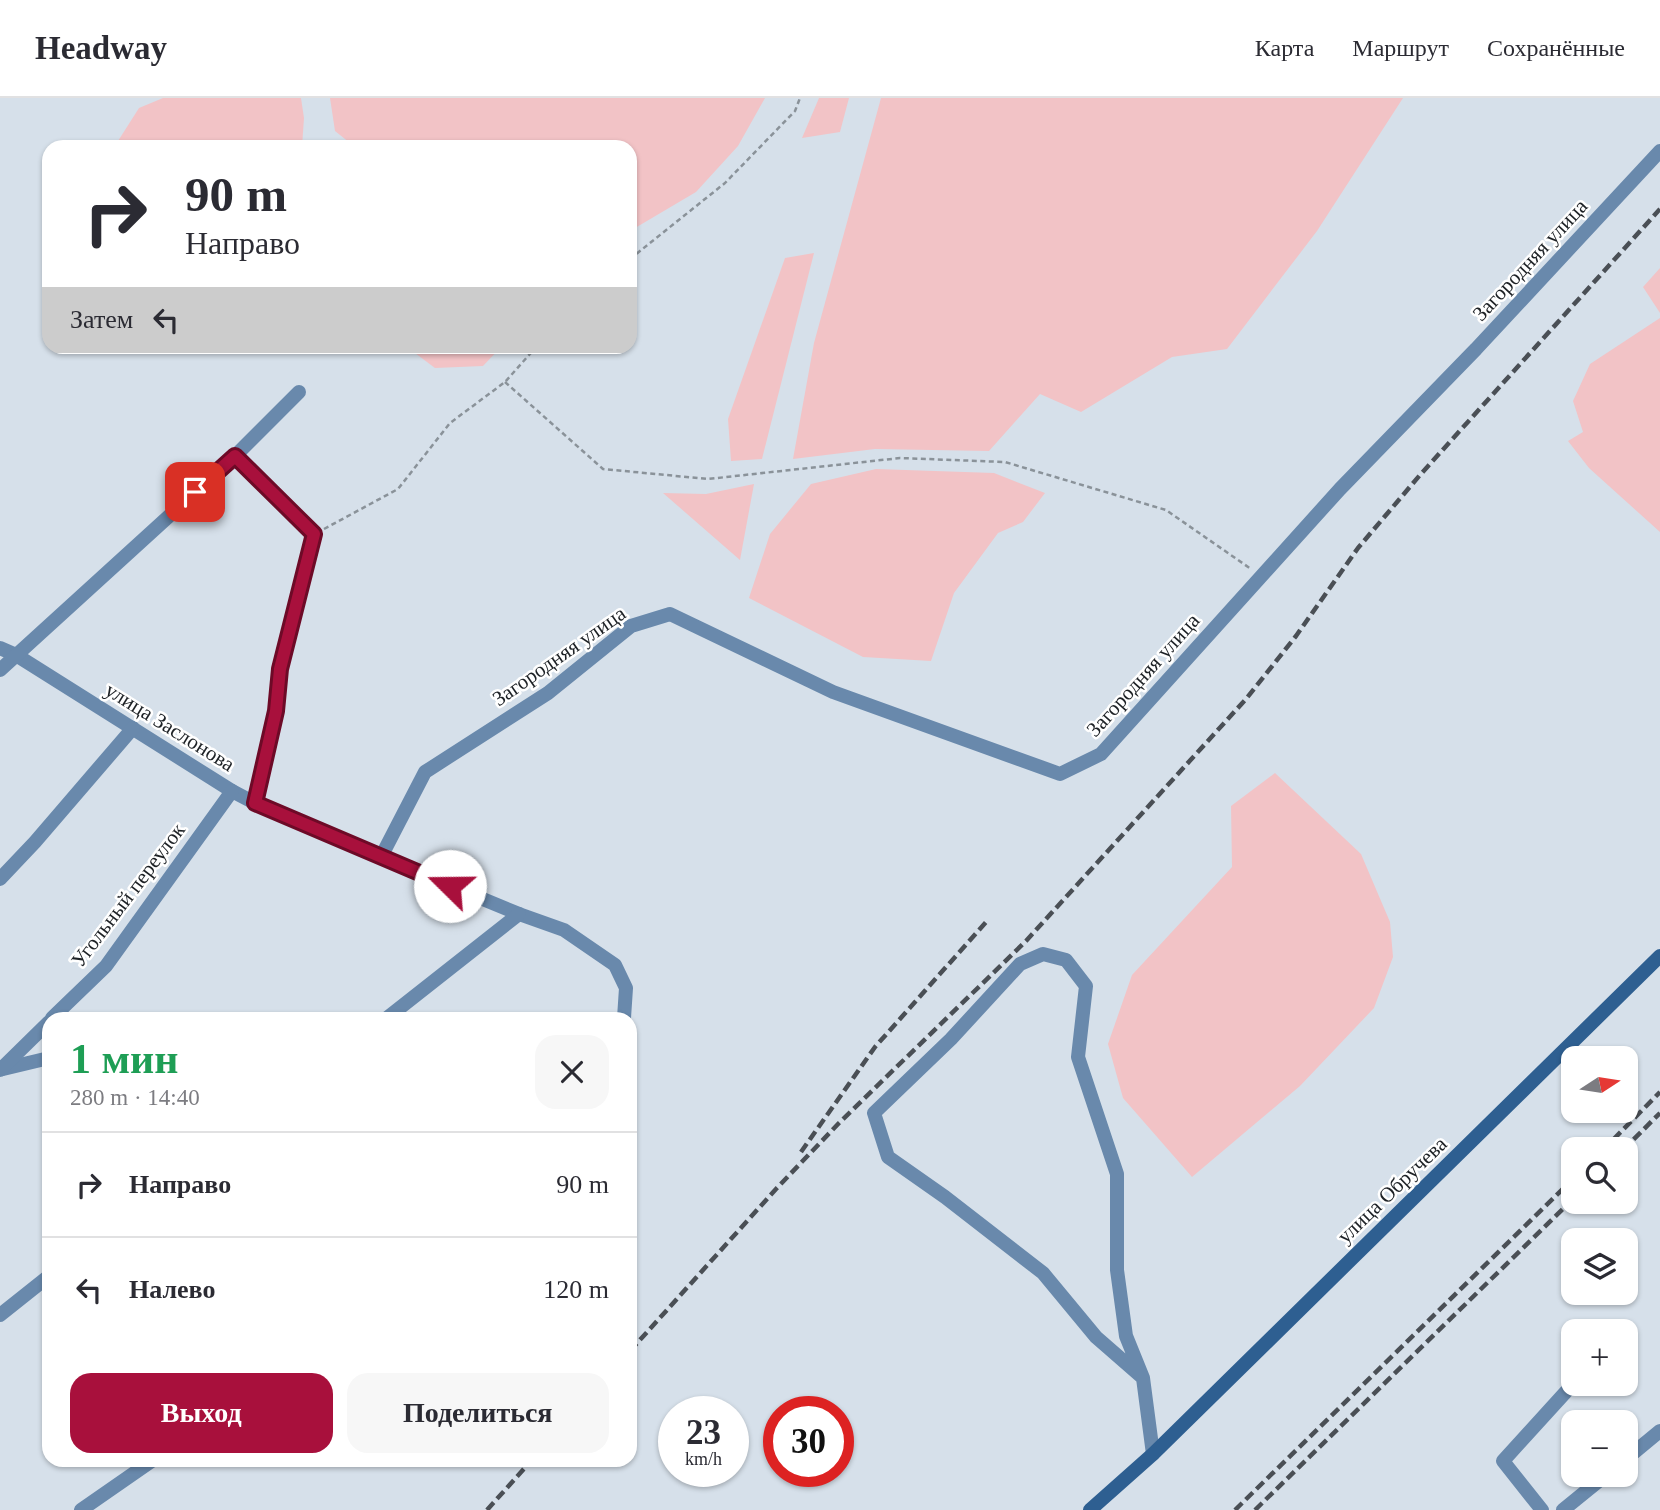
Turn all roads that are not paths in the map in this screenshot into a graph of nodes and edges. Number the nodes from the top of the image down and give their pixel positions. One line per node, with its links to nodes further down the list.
1 (1660, 151): 10 (street, Загородняя улица)
2 (299, 392): 3 (street)
3 (235, 456): 5 (street); 9 (lane)
4 (0, 648): 5 (street, улица Заслонова)
5 (16, 655): 6 (street); 7 (street, улица Заслонова)
6 (0, 670)
7 (133, 728): 8 (street, улица Заслонова); 11 (street)
8 (232, 791): 9 (street, улица Заслонова); 14 (street, Угольный переулок)
9 (255, 803): 10 (street, улица Заслонова)
10 (381, 857): 12 (street, улица Заслонова)
11 (0, 879)
12 (519, 914): 15 (street); 16 (street, улица Заслонова)
13 (1660, 956): 26 (street, улица Обручева)
14 (59, 1012)
15 (395, 1012)
16 (625, 1012)
17 (42, 1029): 19 (street, Угольный переулок)
18 (42, 1060): 19 (street)
19 (0, 1070)
20 (42, 1282): 21 (street)
21 (0, 1315)
22 (1143, 1378): 22 (street); 26 (street)
23 (1562, 1396): 31 (street)
24 (1660, 1431): 25 (street)
25 (1638, 1449)
26 (1153, 1454): 30 (street, улица Обручева)
27 (143, 1467): 29 (street)
28 (1591, 1487): 32 (street)
29 (81, 1510)
30 (1090, 1510)
31 (1542, 1510)
32 (1563, 1510)

